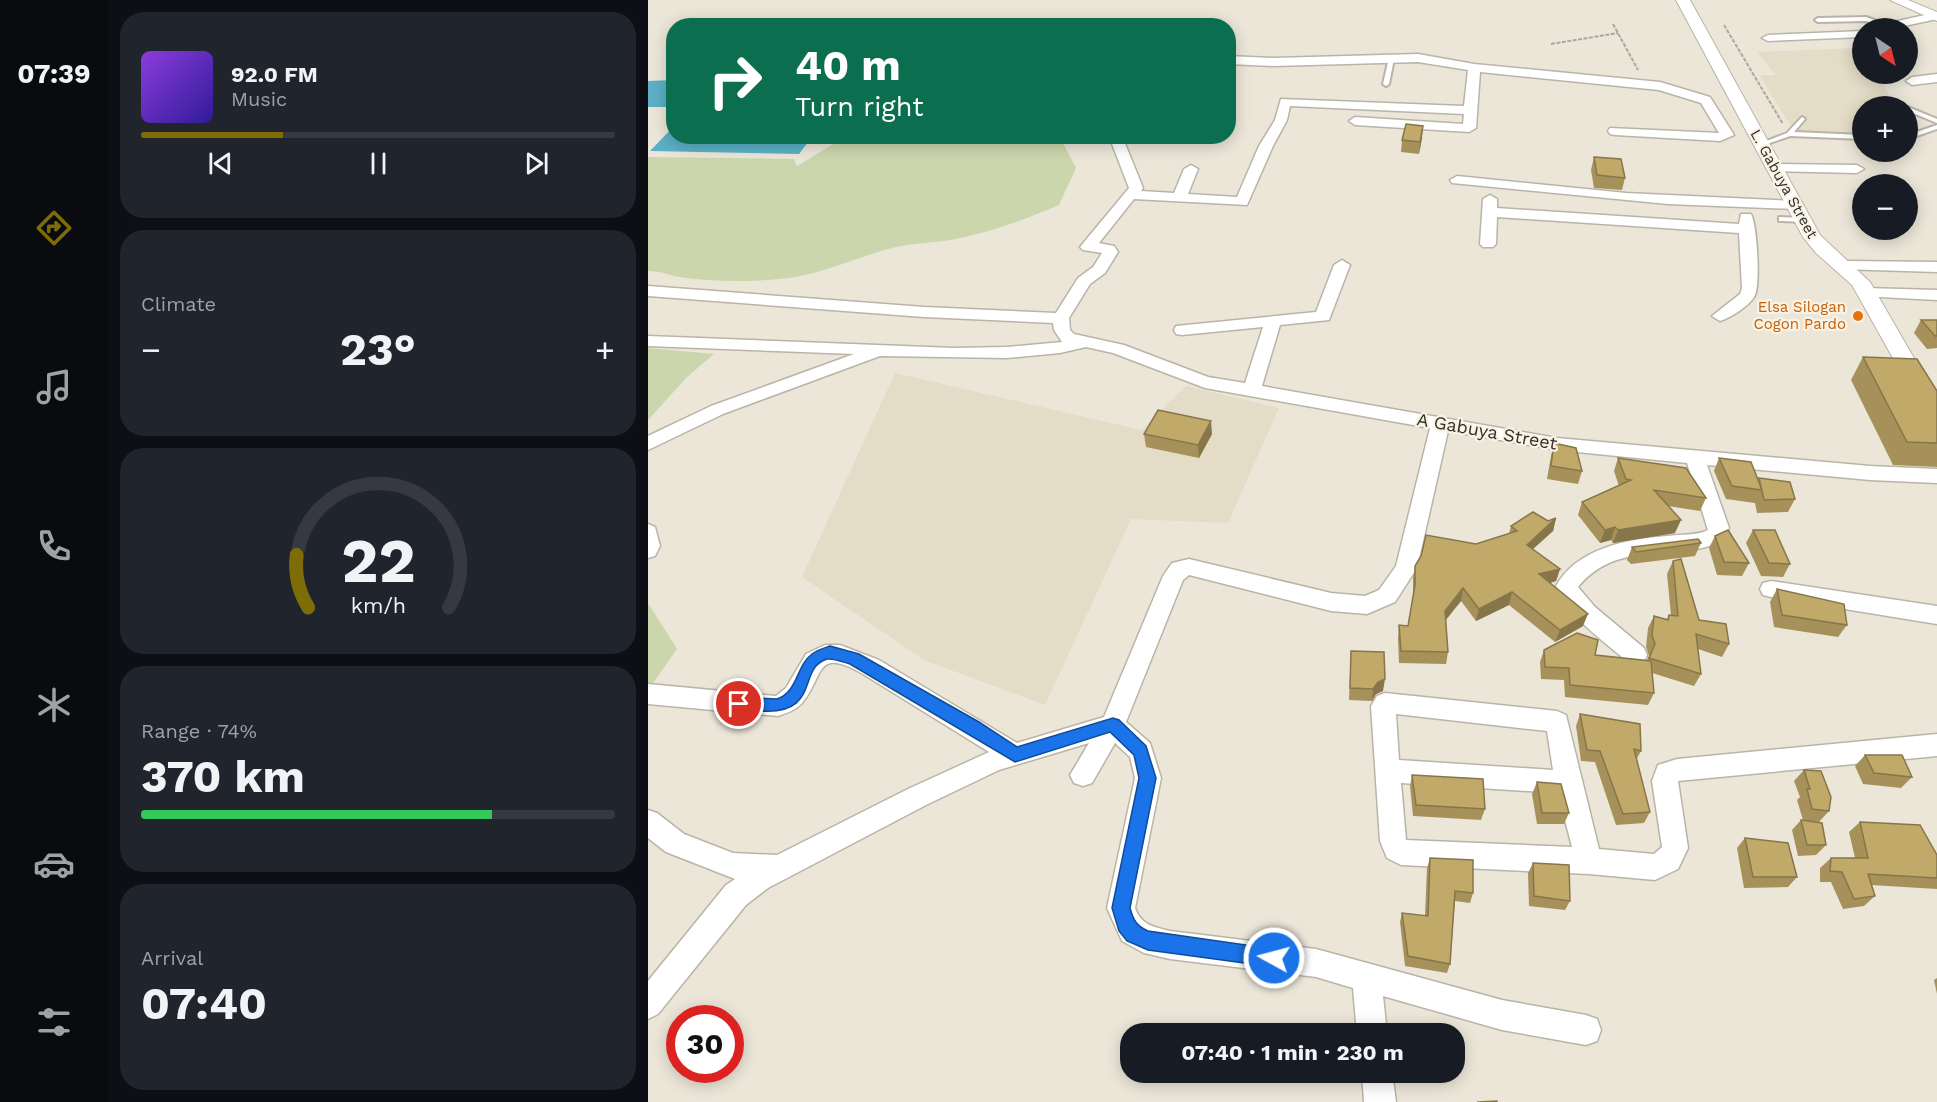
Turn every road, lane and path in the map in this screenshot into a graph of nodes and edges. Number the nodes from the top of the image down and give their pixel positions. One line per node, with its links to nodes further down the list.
1 (1683, 0): 24 (street, L. Gabuya Street)
2 (1897, 0): 3 (street)
3 (1935, 16): 6 (street)
4 (1852, 19): 5 (lane)
5 (1818, 20)
6 (1918, 20)
7 (1613, 24): 9 (path)
8 (1724, 24): 29 (path)
9 (1618, 33): 12 (path); 16 (path)
10 (1852, 34): 11 (street)
11 (1768, 38)
12 (1551, 44)
13 (1391, 58): 14 (street); 15 (street); 19 (lane)
14 (1236, 60)
15 (1474, 68): 20 (street); 23 (street)
16 (1639, 72)
17 (1937, 78): 18 (street)
18 (1918, 80)
19 (1386, 84)
20 (1470, 110): 26 (street); 40 (street)
21 (1918, 113): 25 (lane)
22 (1802, 119): 29 (lane)
23 (1721, 121): 24 (street); 28 (street)
24 (1750, 121): 33 (street, L. Gabuya Street)
25 (1937, 121)
26 (1355, 122)
27 (1937, 127): 30 (lane)
28 (1615, 131)
29 (1789, 134): 31 (lane); 33 (lane)
30 (1918, 134)
31 (1852, 137)
32 (1118, 144): 39 (street)
33 (1762, 144): 34 (street, L. Gabuya Street)
34 (1775, 168): 36 (street); 42 (street, L. Gabuya Street)
35 (1191, 169): 40 (street)
36 (1857, 169)
37 (1457, 180): 38 (street)
38 (1491, 184): 41 (street); 43 (street)
39 (1132, 195): 40 (street); 55 (street)
40 (1179, 198)
41 (1744, 205): 42 (street); 46 (street)
42 (1796, 205): 45 (street, L. Gabuya Street)
43 (1489, 212): 46 (street); 47 (street)
44 (1782, 219): 45 (lane)
45 (1803, 220): 49 (street, L. Gabuya Street)
46 (1747, 229): 54 (street)
47 (1488, 244)
48 (1342, 265): 56 (street)
49 (1846, 266): 50 (street); 52 (street, L. Gabuya Street)
50 (1937, 267)
51 (648, 291): 55 (street)
52 (1866, 293): 53 (street); 62 (street, L. Gabuya Street)
53 (1937, 295)
54 (1720, 316)
55 (1061, 318): 59 (street, A Gabuya Street)
56 (1273, 321): 57 (street); 61 (street)
57 (1182, 330)
58 (648, 341): 60 (street)
59 (1085, 342): 60 (street); 61 (street, A Gabuya Street)
60 (884, 350): 64 (street)
61 (1252, 390): 63 (street, A Gabuya Street)
62 (1937, 417)
63 (1440, 423): 65 (street, A Gabuya Street); 73 (street)
64 (648, 444)
65 (1695, 457): 66 (street, A Gabuya Street); 71 (street)
66 (1937, 476)
67 (648, 532): 68 (street)
68 (648, 550)
69 (1771, 589): 70 (street)
70 (1937, 615)
71 (1636, 655)
72 (648, 694): 75 (street)
73 (1113, 725): 75 (street); 77 (street); 82 (street)
74 (1937, 745): 80 (street)
75 (1015, 755): 81 (street)
76 (1390, 771): 78 (street); 78 (street); 80 (street)
77 (1083, 775)
78 (1568, 782): 80 (street)
79 (648, 822): 81 (street)
80 (1589, 861)
81 (779, 868): 83 (street)
82 (1367, 979): 84 (street); 85 (street)
83 (648, 1004)
84 (1371, 1023)
85 (1586, 1030)
86 (1378, 1083): 87 (street)
87 (1380, 1102)

